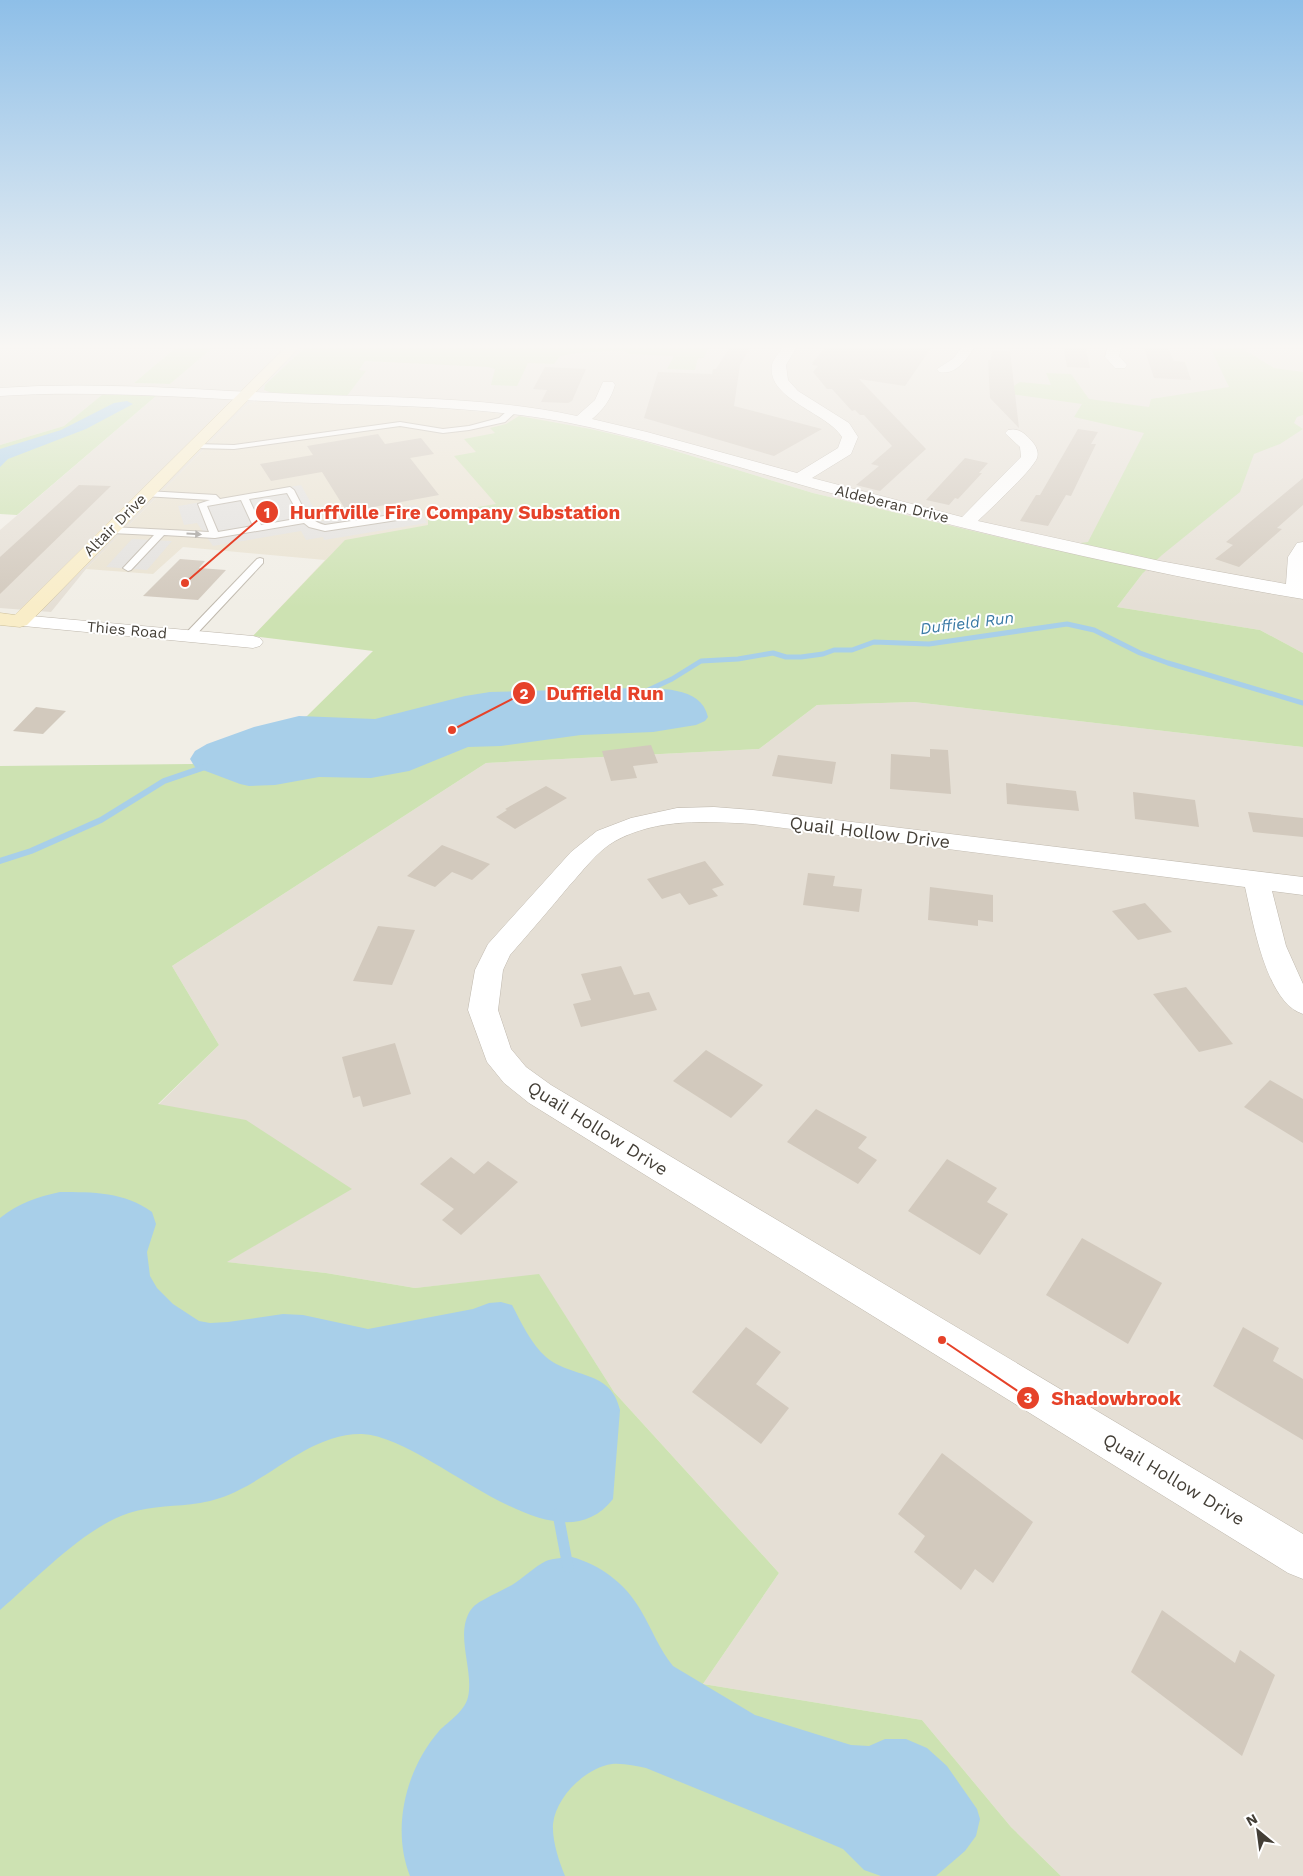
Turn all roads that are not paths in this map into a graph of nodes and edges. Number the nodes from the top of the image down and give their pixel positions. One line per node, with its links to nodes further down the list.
1 (207, 433): 6 (street, Altair Drive)
2 (338, 433): 6 (lane)
3 (630, 433): 7 (street, Aldeberan Drive)
4 (850, 433): 7 (street)
5 (1013, 433): 13 (street)
6 (194, 446): 8 (street, Altair Drive)
7 (799, 479): 13 (street, Aldeberan Drive)
8 (147, 494): 10 (lane); 15 (street, Altair Drive)
9 (244, 497): 10 (lane); 12 (lane); 14 (lane)
10 (231, 499): 17 (lane)
11 (417, 514): 12 (lane)
12 (306, 520): 14 (lane)
13 (966, 523): 21 (street, Aldeberan Drive)
14 (258, 528): 17 (lane)
15 (111, 530): 16 (lane); 22 (street, Altair Drive)
16 (161, 533): 17 (lane, one-way to 17); 20 (lane)
17 (215, 535)
18 (1303, 547): 21 (street)
19 (260, 561): 23 (lane)
20 (128, 568)
21 (1299, 592)
22 (10, 620): 23 (street, Thies Road)
23 (189, 636): 24 (street, Thies Road)
24 (253, 642)
25 (1257, 881): 26 (street, Quail Hollow Drive); 27 (street); 28 (street, Quail Hollow Drive)
26 (1303, 886)
27 (1303, 1004)
28 (1303, 1558)

